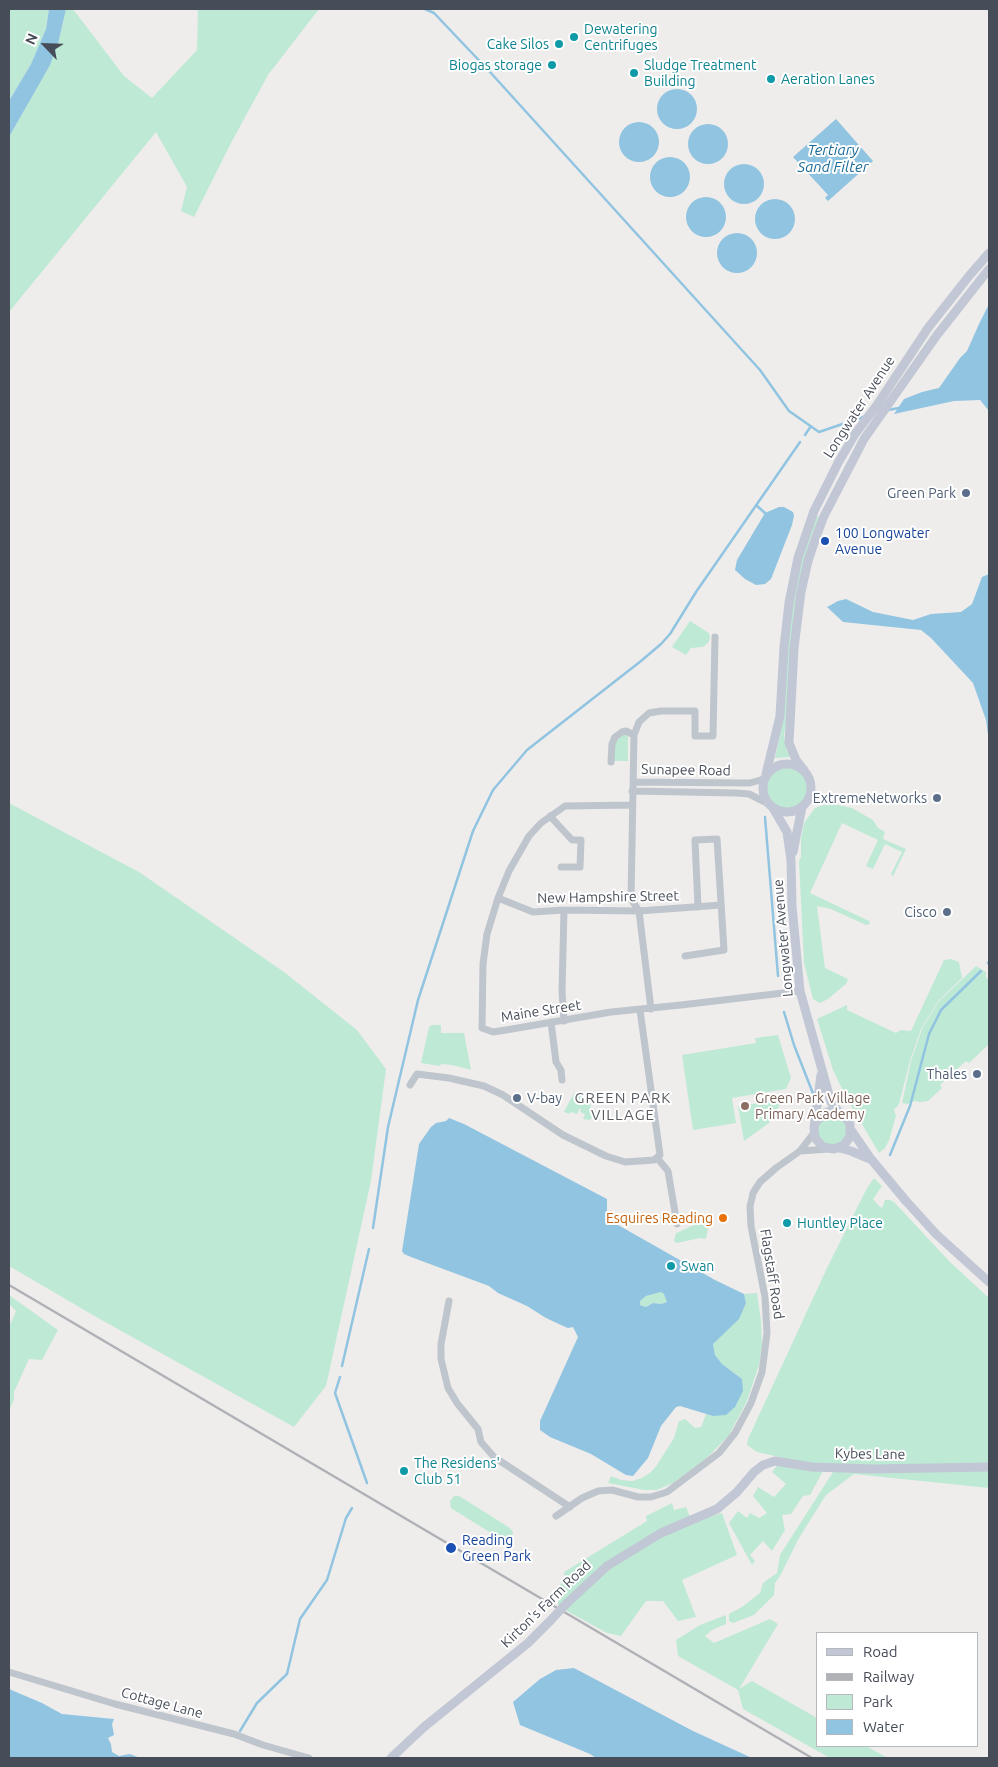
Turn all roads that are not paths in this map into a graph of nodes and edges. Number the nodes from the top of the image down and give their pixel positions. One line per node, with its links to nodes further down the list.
1 (989, 253): 7 (street, Longwater Avenue)
2 (989, 269): 6 (street, Longwater Avenue)
3 (715, 636): 4 (street)
4 (634, 735): 5 (street); 8 (street)
5 (611, 762)
6 (804, 770): 7 (street); 12 (street)
7 (765, 776): 8 (street, Sunapee Road); 11 (street)
8 (633, 782): 9 (street, Sunapee Road)
9 (632, 791): 10 (street); 11 (street, Sunapee Road)
10 (632, 805): 13 (street, Maine Street); 20 (street)
11 (770, 805): 12 (street); 14 (street, Longwater Avenue)
12 (802, 807): 14 (street, Longwater Avenue)
13 (550, 816): 15 (street); 16 (street, Maine Street)
14 (791, 860): 22 (street, Longwater Avenue)
15 (561, 867)
16 (498, 898): 19 (street, New Hampshire Street); 26 (street, Maine Street)
17 (721, 905): 18 (street, New Hampshire Street); 18 (street); 21 (street)
18 (698, 907): 20 (street, New Hampshire Street)
19 (564, 910): 20 (street, New Hampshire Street); 25 (street)
20 (639, 911): 23 (street)
21 (685, 956)
22 (800, 990): 23 (street, Maine Street); 27 (street, Longwater Avenue)
23 (651, 1009): 24 (street, Maine Street)
24 (640, 1010): 25 (street, Maine Street); 37 (street)
25 (564, 1021): 26 (street, Maine Street)
26 (551, 1022): 28 (street)
27 (821, 1071): 30 (street, Longwater Avenue); 31 (street, Longwater Avenue)
28 (562, 1080)
29 (410, 1085): 37 (street)
30 (839, 1112): 31 (street); 32 (street)
31 (815, 1123): 33 (street)
32 (851, 1130): 34 (street); 38 (street)
33 (814, 1133): 35 (street); 36 (street, Flagstaff Road)
34 (839, 1148): 35 (street); 38 (street)
35 (829, 1149): 36 (street)
36 (800, 1151): 44 (street, Flagstaff Road)
37 (658, 1159): 39 (street)
38 (871, 1160): 40 (street)
39 (677, 1224)
40 (989, 1282)
41 (449, 1301): 44 (street)
42 (989, 1467): 43 (street, Kybes Lane)
43 (754, 1472): 48 (street, Kirton's Farm Road, bridge)
44 (570, 1506): 45 (street, Flagstaff Road)
45 (556, 1516)
46 (9, 1672): 47 (street, Cottage Lane)
47 (309, 1758)
48 (391, 1758)

